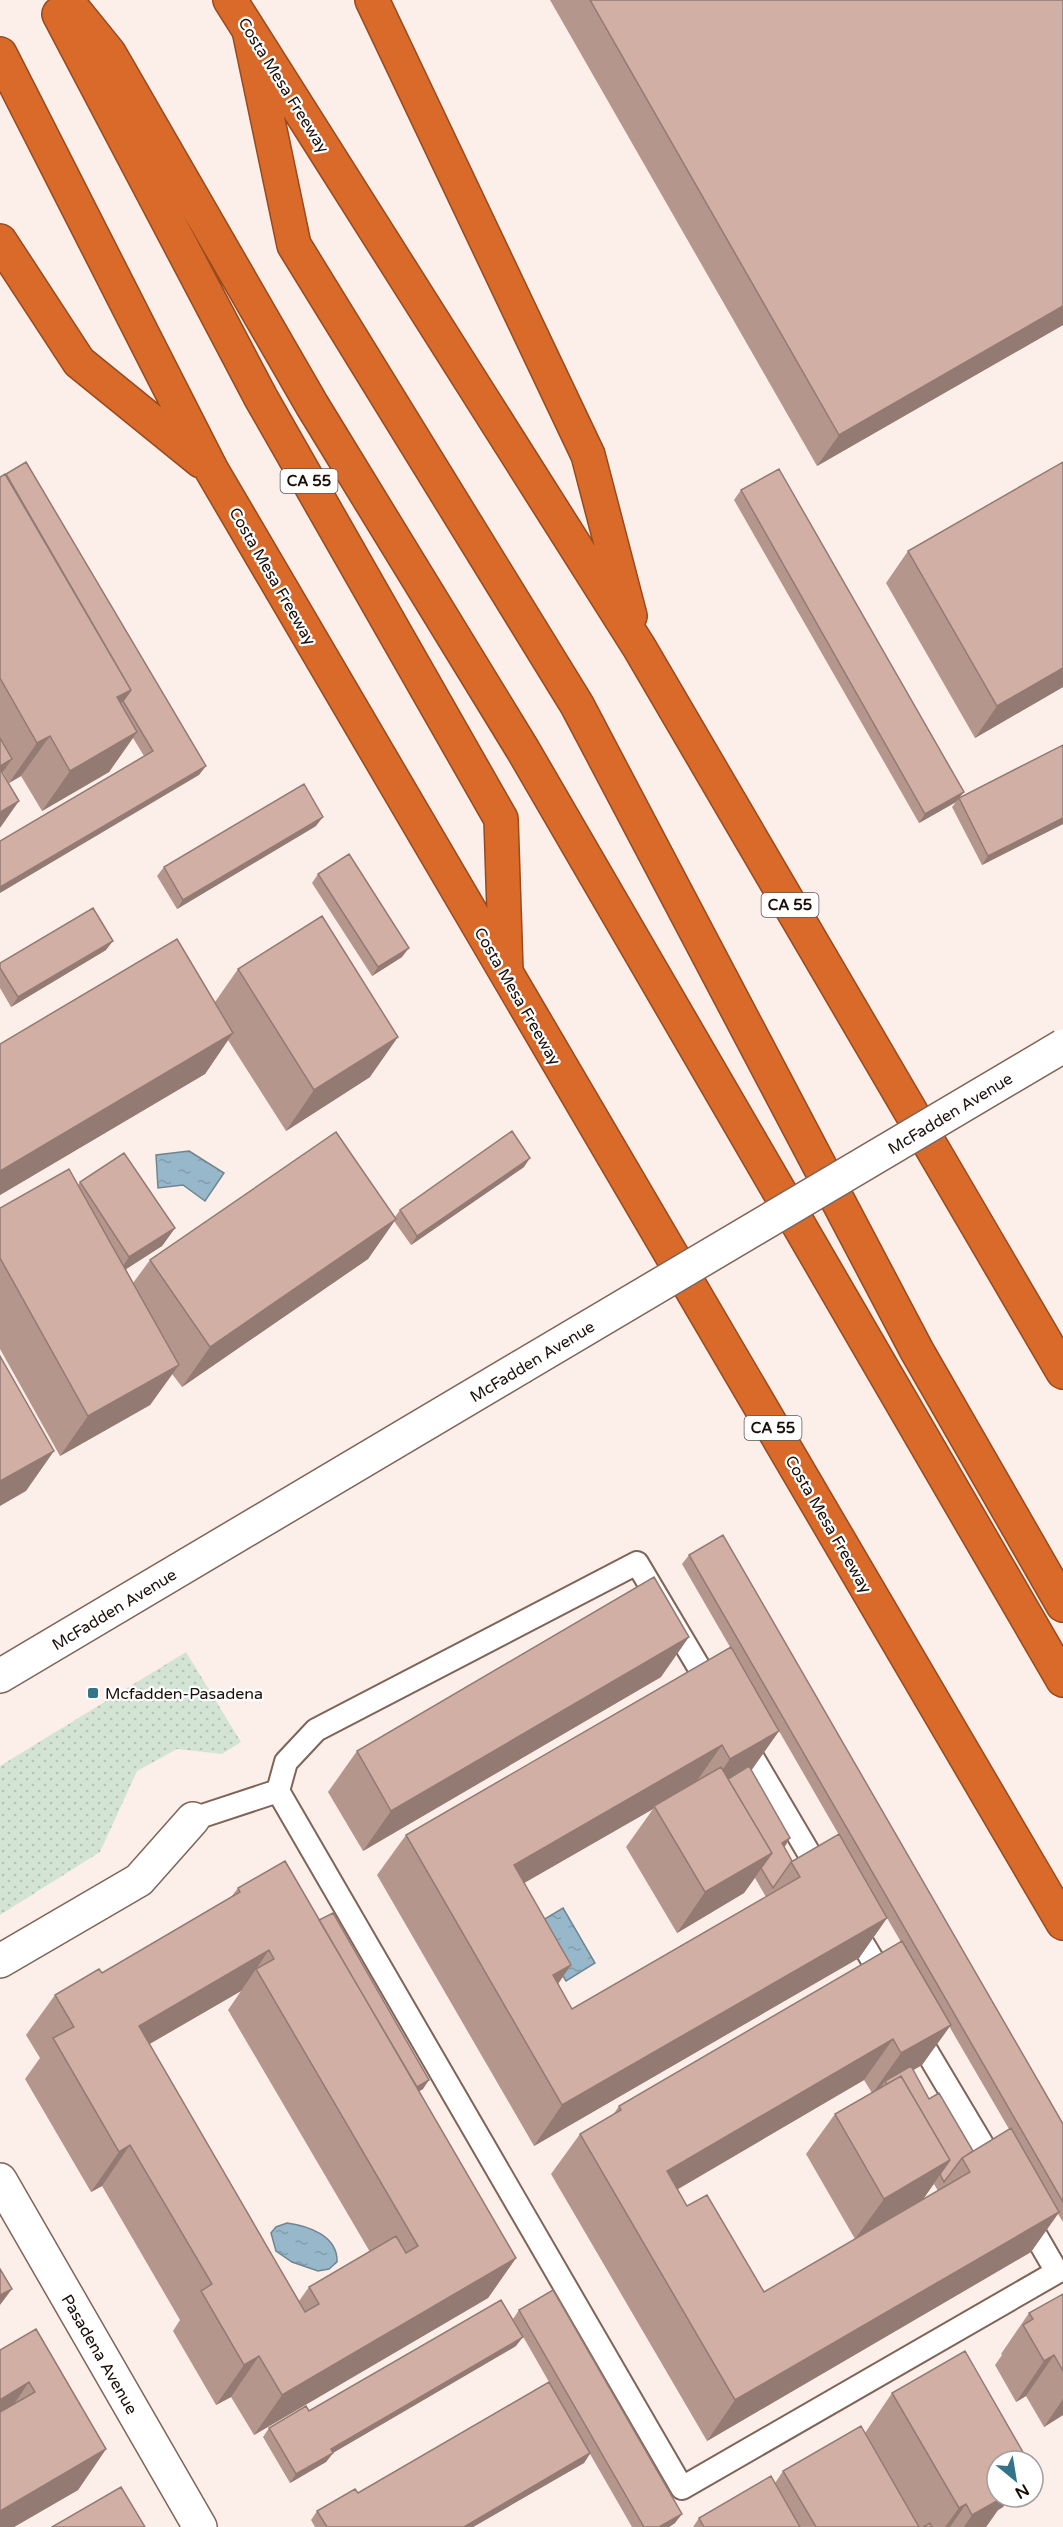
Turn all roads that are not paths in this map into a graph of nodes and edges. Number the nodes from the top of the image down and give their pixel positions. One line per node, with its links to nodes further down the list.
1 (52, 0): 10 (highway, CA 55)
2 (66, 0): 15 (highway)
3 (230, 0): 5 (highway, Costa Mesa Freeway / CA 55)
4 (372, 0): 9 (highway)
5 (249, 30): 9 (highway, Costa Mesa Freeway / CA 55); 13 (highway)
6 (0, 54): 8 (highway, Costa Mesa Freeway / CA 55)
7 (0, 241): 8 (highway)
8 (211, 469): 10 (highway, Costa Mesa Freeway / CA 55)
9 (639, 647): 12 (highway, Costa Mesa Freeway / CA 55)
10 (506, 975): 18 (highway, Costa Mesa Freeway / CA 55)
11 (1063, 1046): 14 (main road, McFadden Avenue, bridge)
12 (1063, 1372)
13 (1063, 1605)
14 (0, 1676)
15 (1063, 1680)
16 (278, 1791): 16 (lane); 17 (lane)
17 (193, 1819): 19 (main road)
18 (1063, 1923)
19 (0, 1961)
20 (0, 2180): 21 (main road, Pasadena Avenue)
21 (200, 2527)

